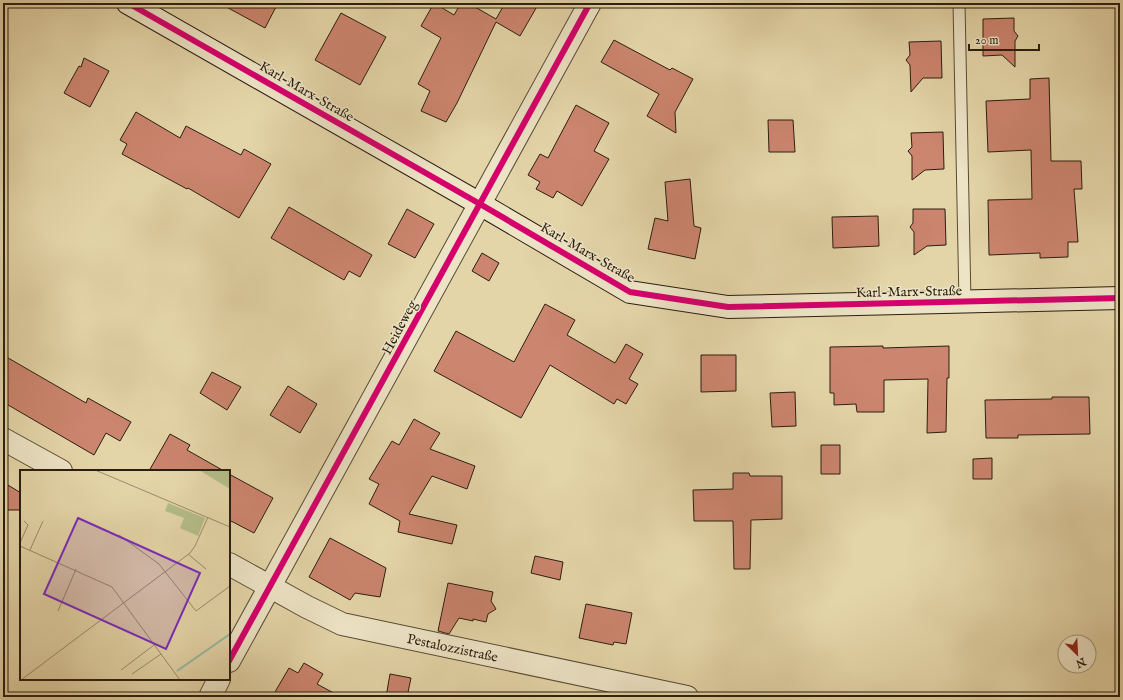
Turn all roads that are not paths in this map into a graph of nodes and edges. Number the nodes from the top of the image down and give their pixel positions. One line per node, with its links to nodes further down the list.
1 (128, 3): 4 (street, Karl-Marx-Straße)
2 (590, 3): 4 (street, Heideweg)
3 (959, 3): 6 (lane)
4 (480, 204): 6 (street, Karl-Marx-Straße); 10 (street, Heideweg)
5 (1120, 298): 6 (street, Karl-Marx-Straße)
6 (965, 302)
7 (3, 439): 8 (street)
8 (59, 470)
9 (230, 565): 10 (street, Pestalozzistraße)
10 (270, 587): 11 (street, Heideweg); 14 (street, Pestalozzistraße)
11 (230, 659)
12 (218, 680): 13 (street)
13 (210, 697)
14 (687, 697)

